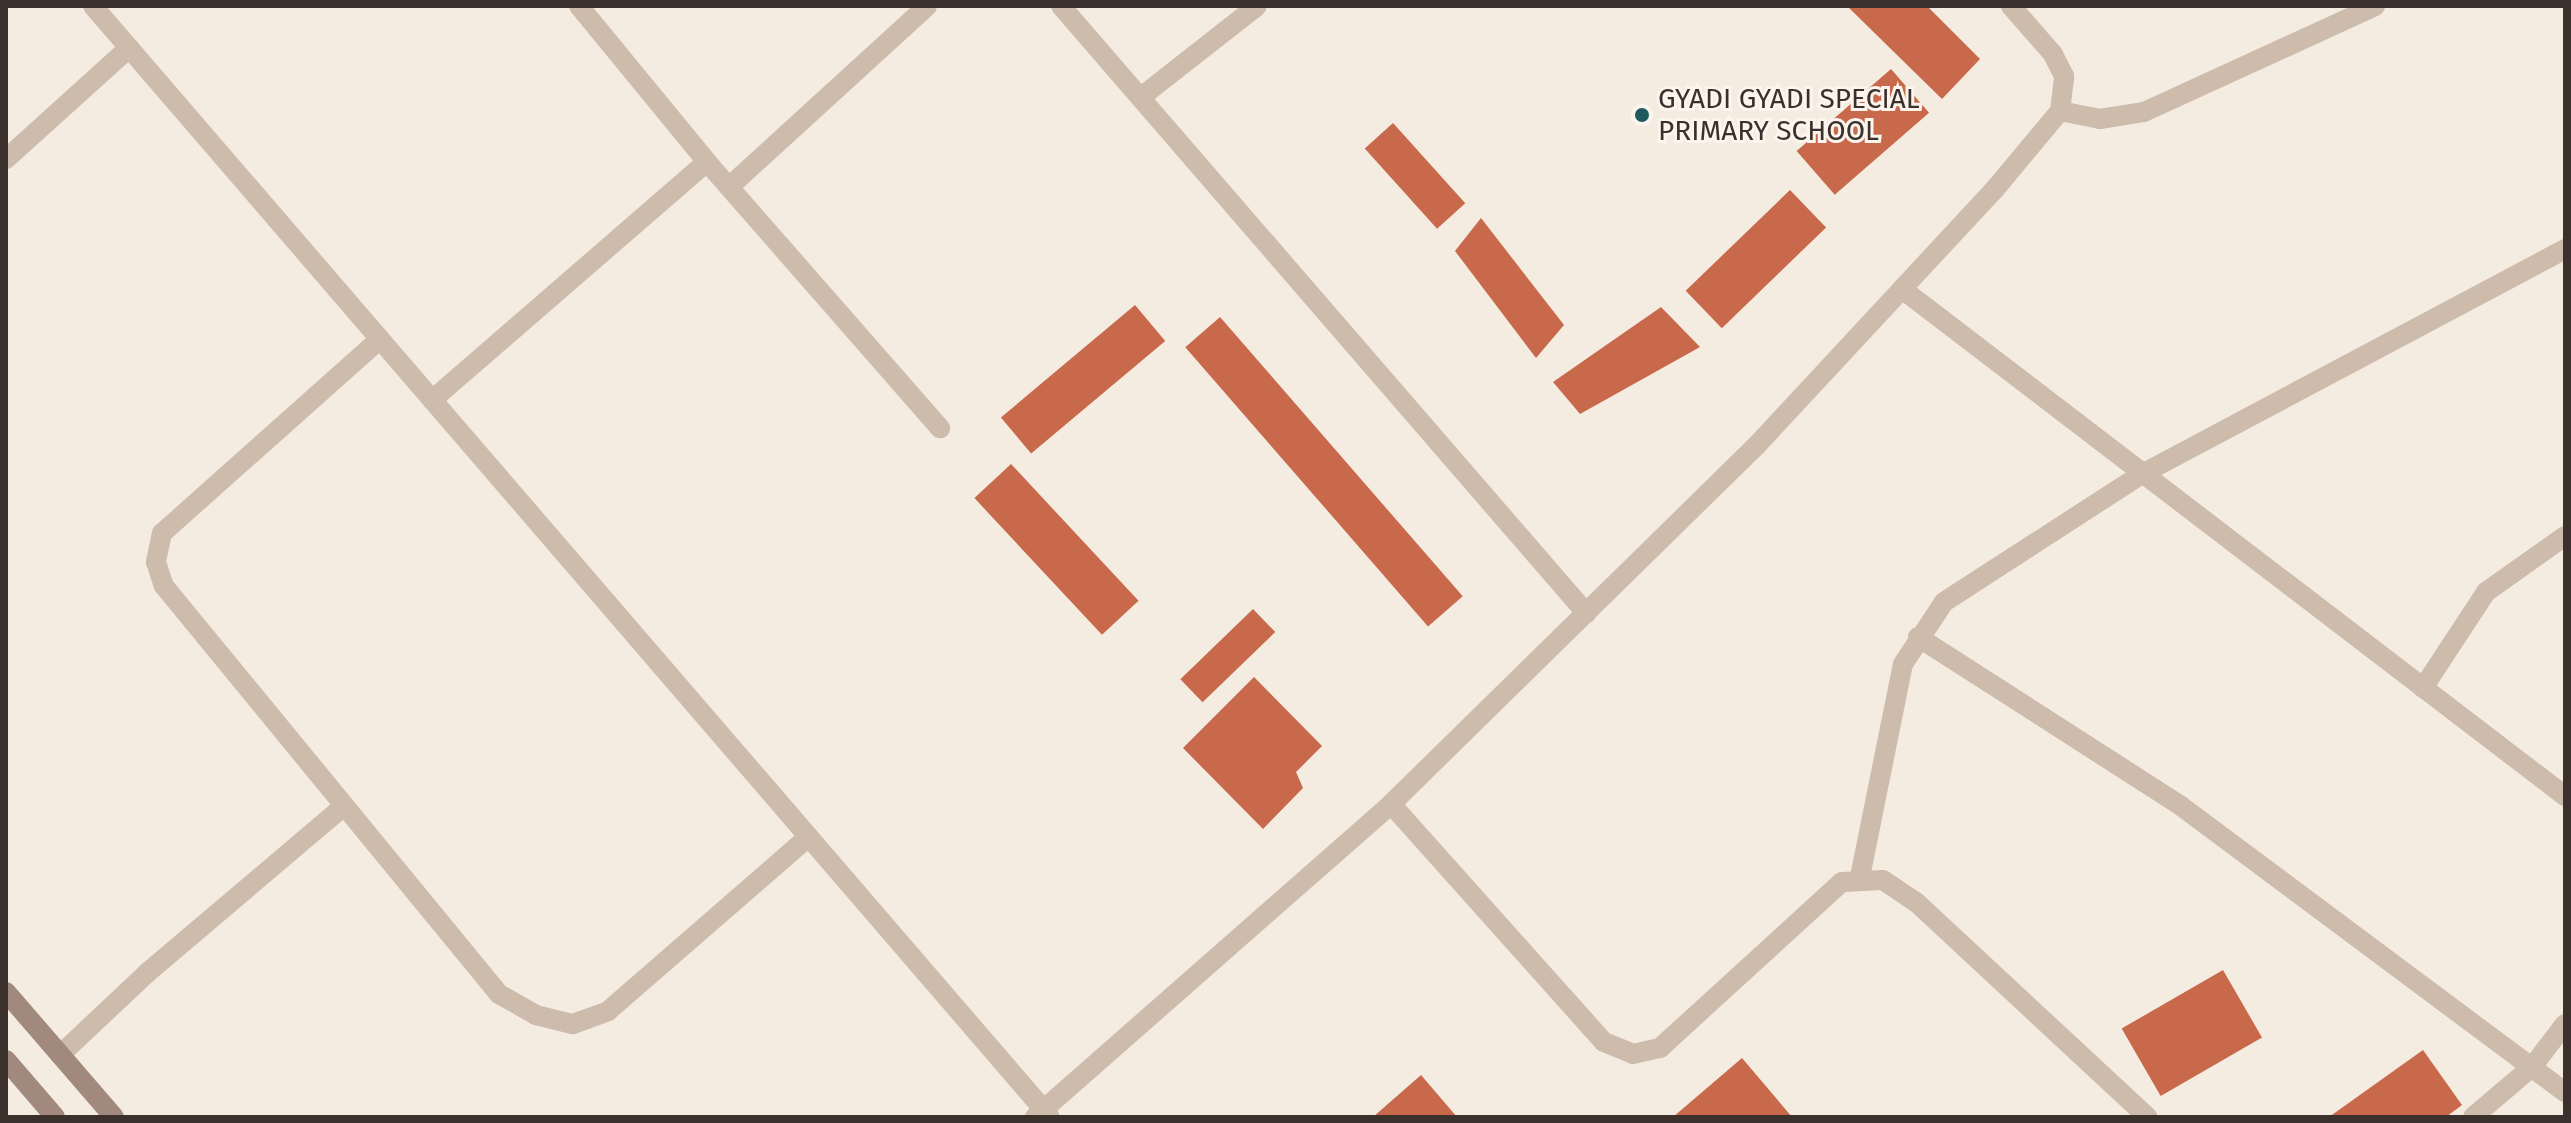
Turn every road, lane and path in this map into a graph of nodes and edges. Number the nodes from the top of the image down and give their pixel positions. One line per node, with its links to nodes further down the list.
1 (93, 6): 8 (street)
2 (579, 6): 12 (street)
3 (927, 6): 13 (street)
4 (1061, 6): 9 (street)
5 (1257, 6): 9 (street)
6 (2011, 6): 10 (street)
7 (2375, 6): 10 (street)
8 (129, 48): 11 (street); 16 (street)
9 (1141, 97): 21 (street)
10 (2060, 111): 15 (street)
11 (6, 159)
12 (707, 162): 13 (street); 17 (street)
13 (729, 187): 18 (street)
14 (2565, 249): 19 (street)
15 (1902, 289): 19 (street); 21 (street)
16 (380, 339): 17 (street); 26 (street)
17 (432, 400): 27 (street)
18 (940, 428)
19 (2142, 474): 22 (street); 23 (street)
20 (2565, 536): 23 (street)
21 (1586, 613): 25 (street)
22 (1918, 637): 28 (street); 33 (street)
23 (2423, 688): 24 (street)
24 (2565, 796)
25 (1391, 804): 28 (street); 35 (street)
26 (344, 806): 27 (street); 31 (street)
27 (808, 837): 35 (street)
28 (1860, 877): 38 (street)
29 (6, 992): 31 (main road)
30 (2565, 1024): 33 (street)
31 (60, 1055): 37 (main road)
32 (6, 1060): 36 (main road)
33 (2532, 1067): 34 (street); 39 (street)
34 (2565, 1092)
35 (1043, 1115)
36 (55, 1117)
37 (114, 1117)
38 (2147, 1117)
39 (2473, 1117)

